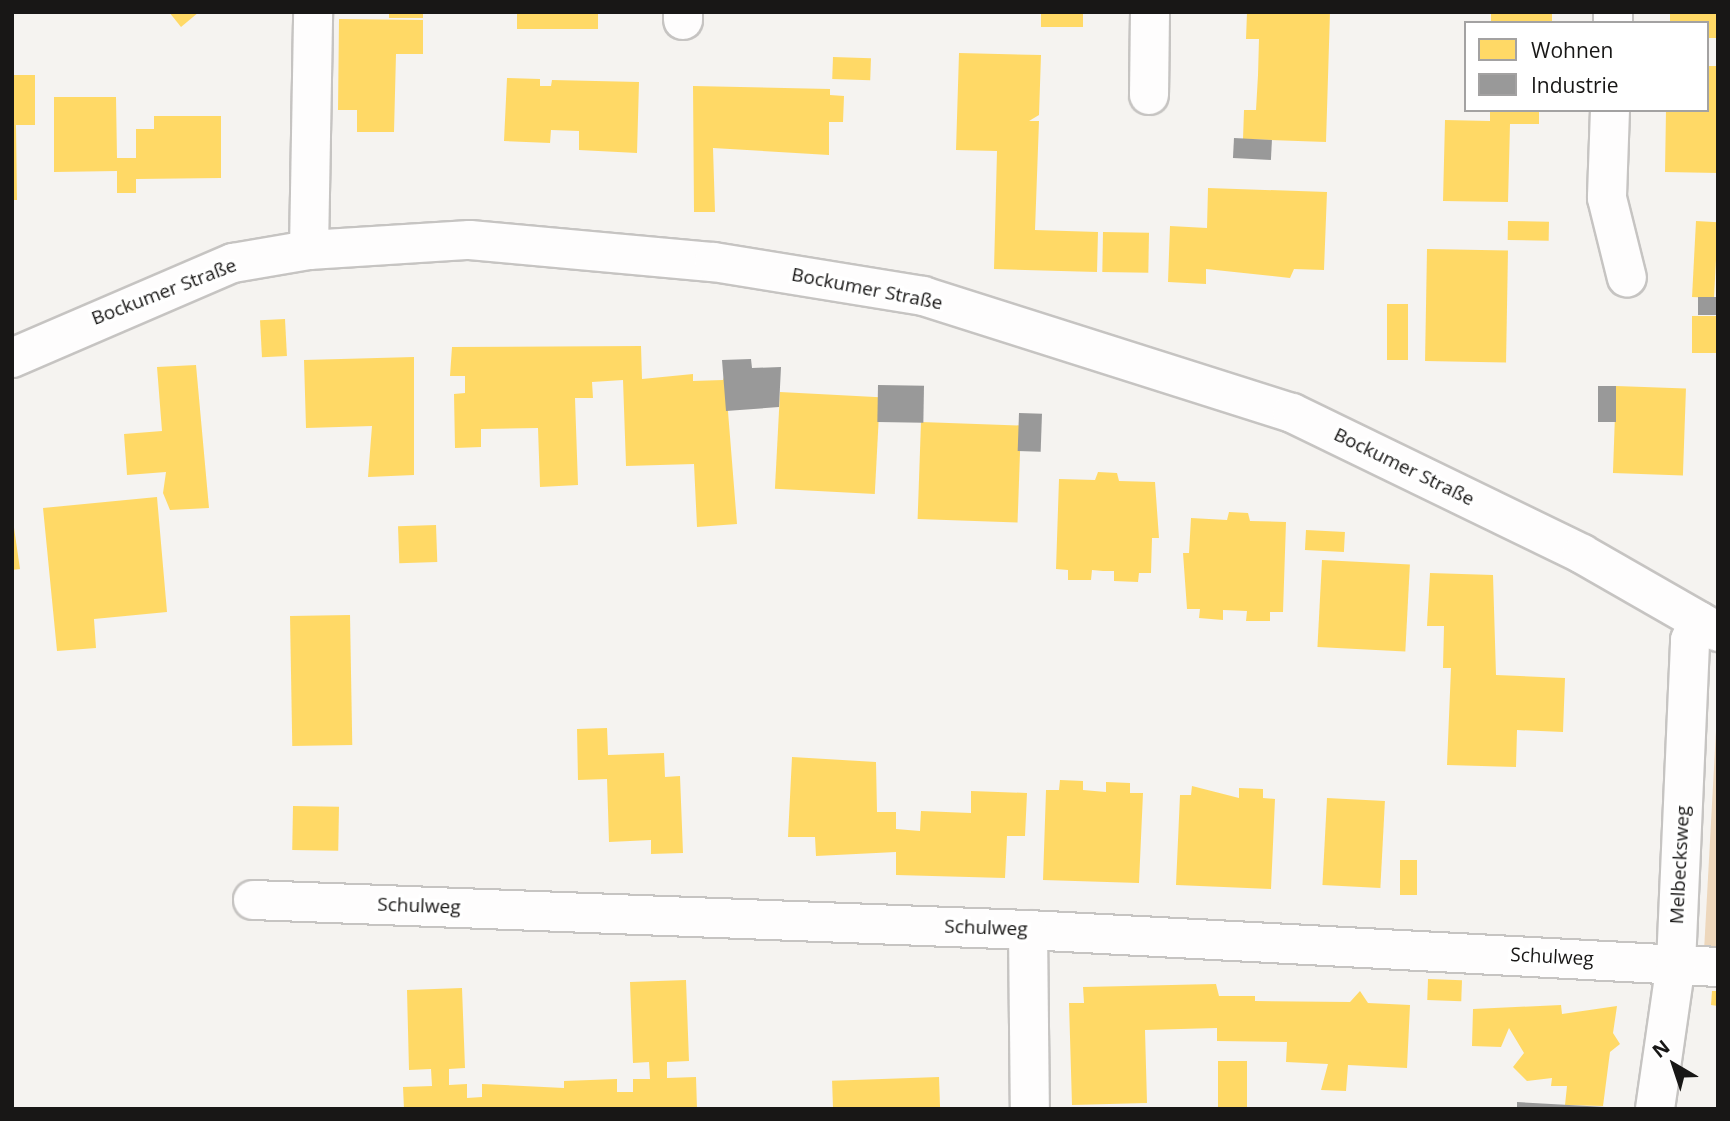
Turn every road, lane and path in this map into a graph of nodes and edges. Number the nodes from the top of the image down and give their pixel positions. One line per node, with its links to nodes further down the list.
1 (313, 12): 5 (street)
2 (1150, 12): 3 (street)
3 (1149, 95)
4 (1610, 112): 6 (street)
5 (309, 250): 7 (street, Bockumer Straße); 8 (street, Bockumer Straße)
6 (1627, 278)
7 (12, 358)
8 (1709, 627): 11 (street, Melbecksweg)
9 (253, 900): 10 (street, Schulweg)
10 (1028, 930): 11 (street, Schulweg); 13 (street)
11 (1676, 964): 12 (street, Schulweg); 14 (street, Melbecksweg)
12 (1718, 967)
13 (1030, 1109)
14 (1655, 1109)

